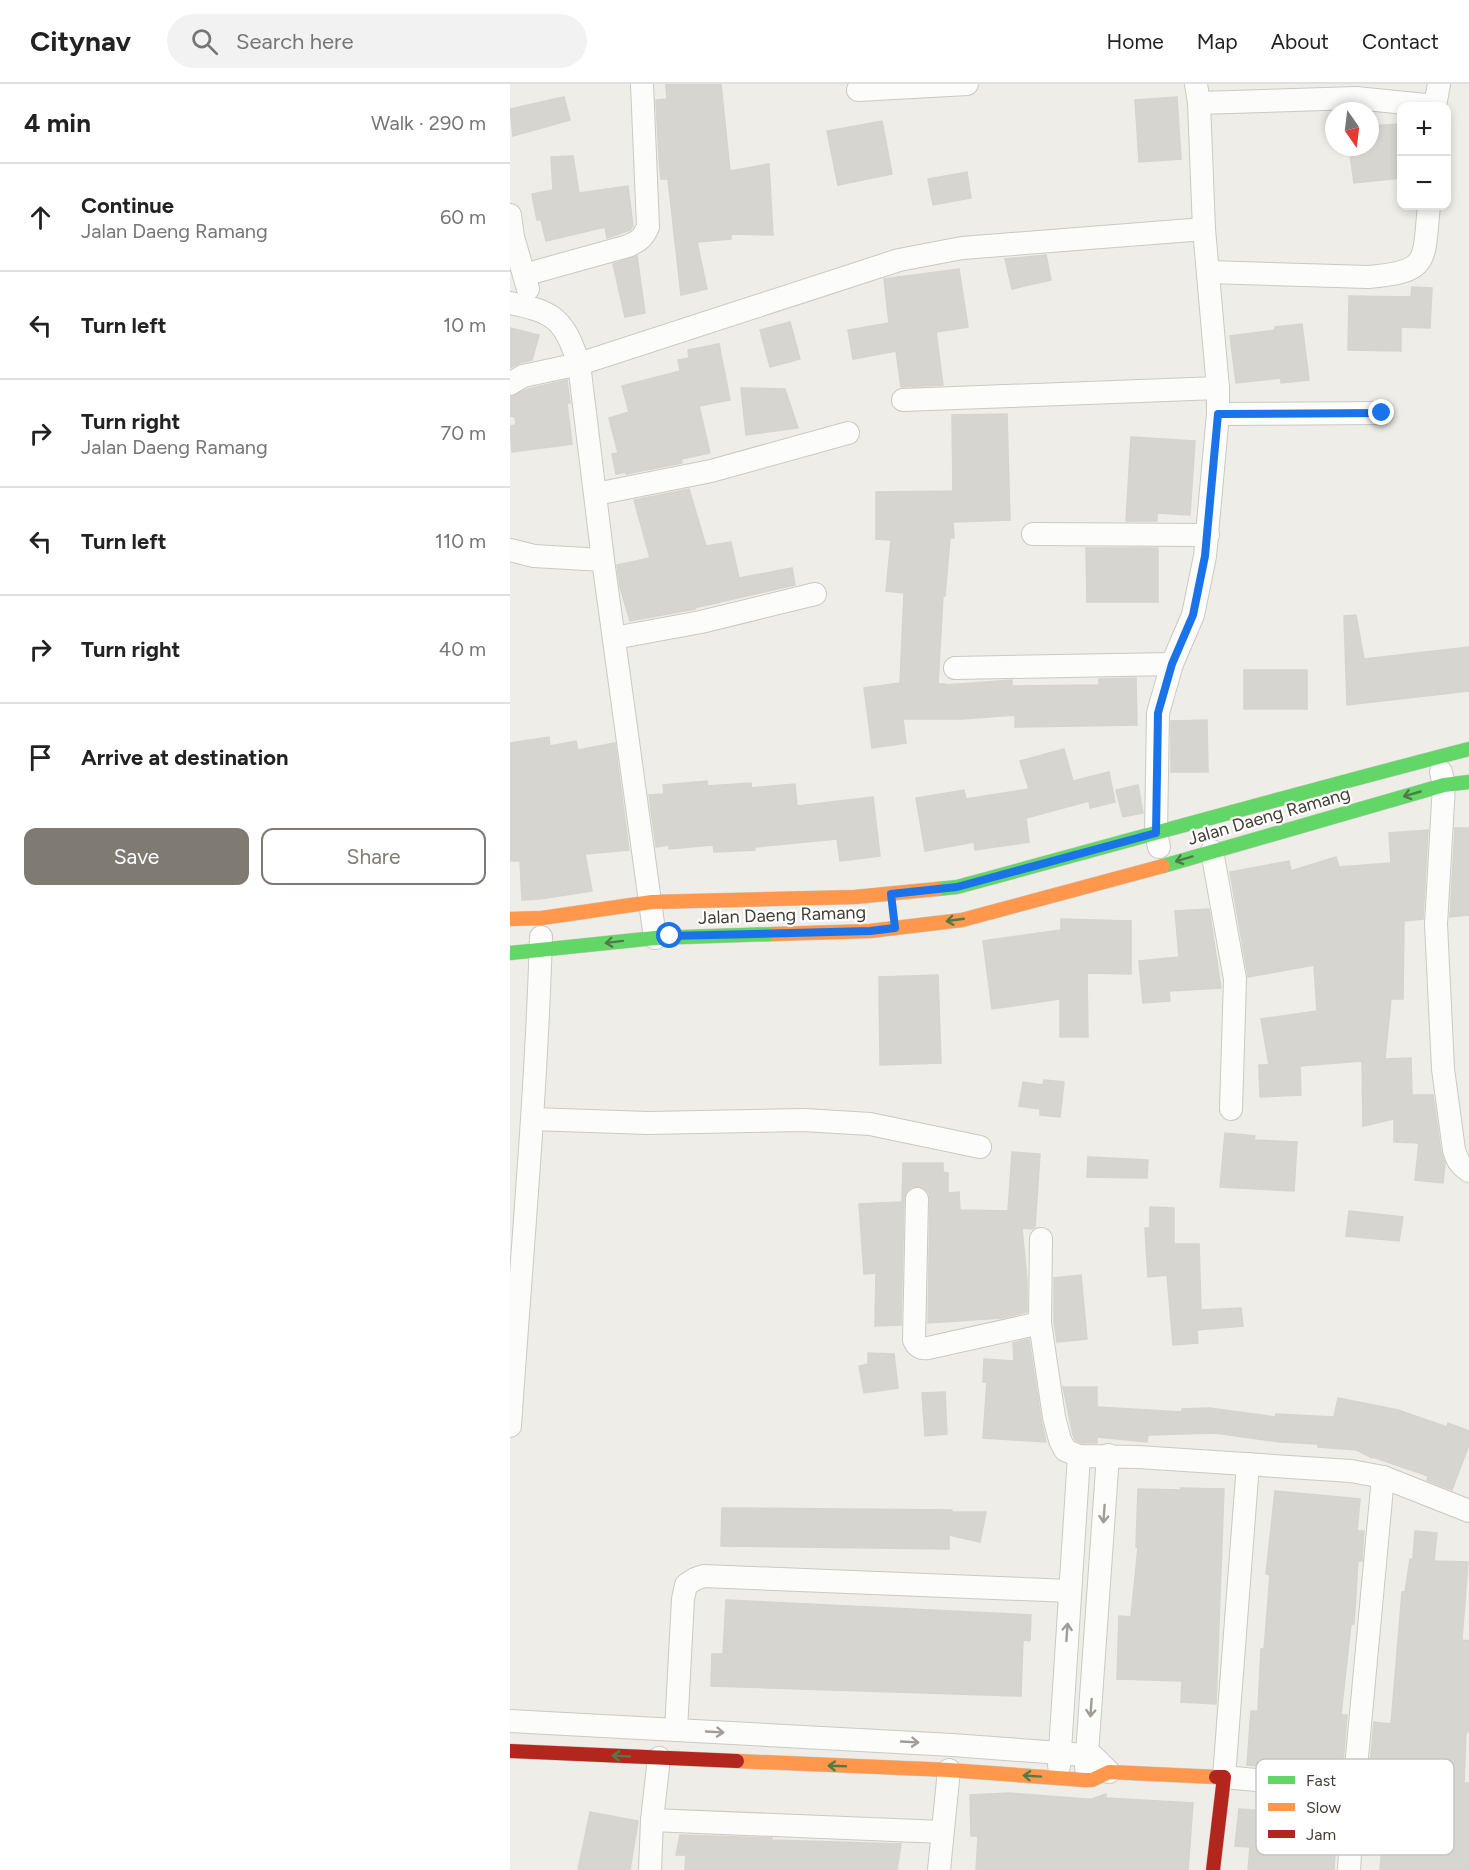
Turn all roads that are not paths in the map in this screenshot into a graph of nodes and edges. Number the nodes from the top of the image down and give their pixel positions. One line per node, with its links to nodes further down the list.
1 (642, 84): 12 (street)
2 (967, 84): 4 (street)
3 (1439, 84): 7 (street)
4 (858, 90)
5 (1198, 94): 6 (street); 10 (street)
6 (1397, 102)
7 (1436, 102)
8 (1429, 210): 11 (street)
9 (510, 215): 12 (street)
10 (1204, 228): 11 (street); 15 (street)
11 (1209, 272): 17 (street)
12 (524, 275): 14 (street)
13 (510, 303): 14 (street)
14 (533, 308): 15 (street)
15 (579, 364): 16 (street); 22 (street)
16 (510, 384)
17 (1218, 388): 18 (street); 20 (street)
18 (903, 400)
19 (1382, 413): 20 (street)
20 (1218, 414): 24 (street)
21 (848, 434): 22 (street)
22 (596, 494): 26 (street)
23 (1033, 534): 24 (street)
24 (1208, 535): 29 (street)
25 (510, 550): 26 (street)
26 (603, 560): 28 (street)
27 (815, 594): 28 (street)
28 (615, 638): 39 (street)
29 (1172, 664): 30 (street); 35 (street)
30 (954, 668)
31 (1469, 749): 32 (main road, Jalan Daeng Ramang)
32 (1438, 756): 34 (street); 35 (main road, Jalan Daeng Ramang)
33 (1469, 782): 34 (main road, Jalan Daeng Ramang)
34 (1444, 784): 36 (main road, Jalan Daeng Ramang, one-way to 36); 49 (street)
35 (1156, 833): 37 (street); 38 (main road, Jalan Daeng Ramang)
36 (1212, 851): 37 (main road, Jalan Daeng Ramang, one-way to 37); 46 (street)
37 (1163, 866): 38 (main road, Jalan Daeng Ramang)
38 (983, 897): 40 (main road, Jalan Daeng Ramang); 40 (main road, Jalan Daeng Ramang, one-way to 40)
39 (652, 902): 40 (main road, Jalan Daeng Ramang); 41 (main road, Jalan Daeng Ramang); 43 (street)
40 (893, 911): 43 (main road, Jalan Daeng Ramang)
41 (542, 918): 42 (main road, Jalan Daeng Ramang); 44 (street)
42 (510, 919)
43 (655, 938): 44 (main road, Jalan Daeng Ramang, one-way to 44)
44 (540, 951): 45 (main road, Jalan Daeng Ramang); 47 (street)
45 (510, 953)
46 (1231, 1109)
47 (532, 1119): 48 (street); 53 (street)
48 (980, 1147)
49 (1469, 1171)
50 (917, 1199): 52 (street)
51 (1041, 1239): 52 (street)
52 (1040, 1323): 55 (street)
53 (510, 1426)
54 (1108, 1455): 55 (street); 56 (street); 64 (street, one-way to 64)
55 (1079, 1456): 59 (street)
56 (1248, 1464): 57 (street); 69 (street)
57 (1383, 1477): 58 (street); 66 (street)
58 (1469, 1511)
59 (1070, 1591): 61 (street); 63 (street, one-way to 59)
60 (510, 1721): 61 (street)
61 (676, 1730): 63 (street, one-way to 63)
62 (510, 1751): 65 (main road, one-way to 62)
63 (1060, 1753): 64 (street); 70 (street)
64 (1088, 1755): 68 (street); 71 (street)
65 (659, 1758): 67 (main road, one-way to 65); 73 (street)
66 (1357, 1759)
67 (949, 1770): 70 (main road, one-way to 67); 74 (street)
68 (1109, 1772): 69 (main road); 71 (main road)
69 (1224, 1777): 72 (street); 78 (main road)
70 (1058, 1778): 71 (main road)
71 (1085, 1780)
72 (1256, 1780)
73 (652, 1820): 74 (street); 76 (street)
74 (942, 1832): 77 (street)
75 (1350, 1855): 79 (street)
76 (650, 1870)
77 (939, 1870)
78 (1213, 1870)
79 (1349, 1870)

